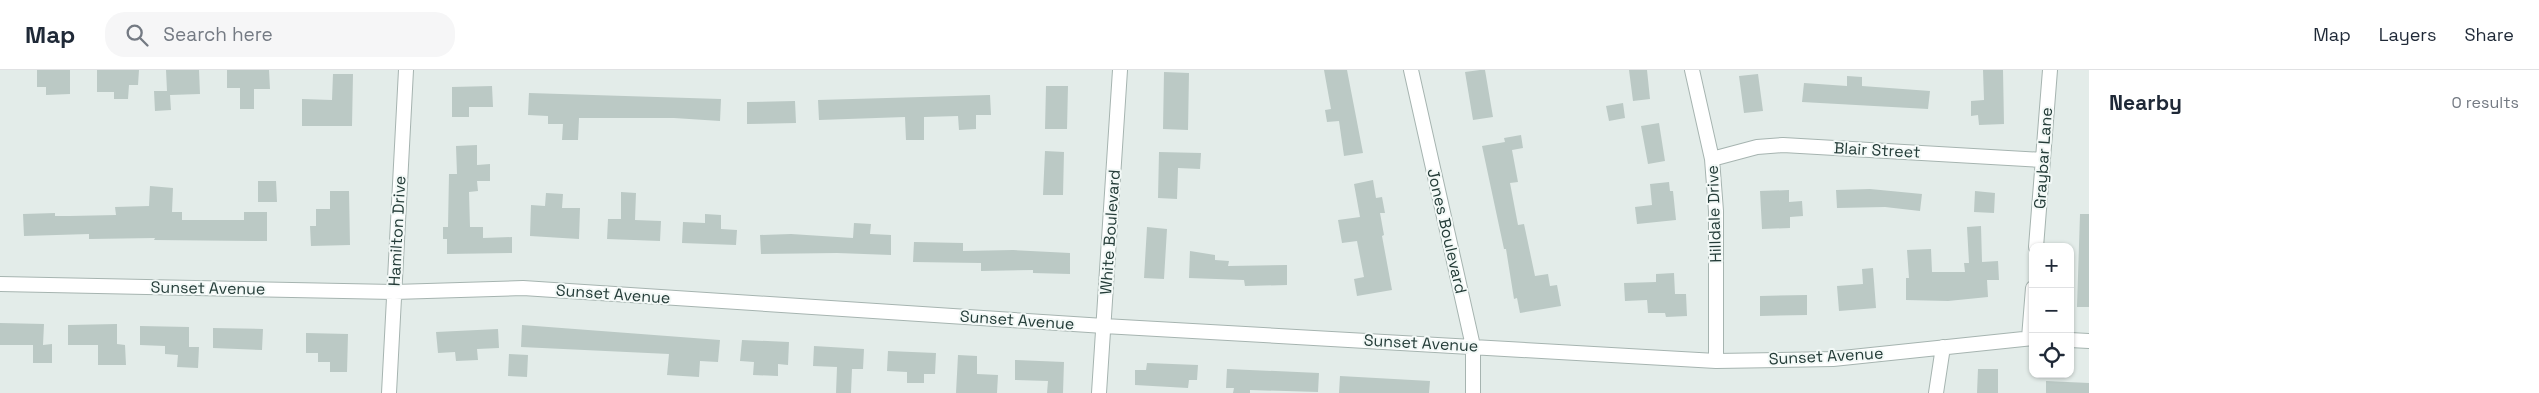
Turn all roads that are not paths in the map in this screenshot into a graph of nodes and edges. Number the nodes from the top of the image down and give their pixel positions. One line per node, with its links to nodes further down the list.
1 (406, 70): 10 (street, Hamilton Drive)
2 (1120, 70): 11 (street, White Boulevard)
3 (1412, 70): 15 (street, Jones Boulevard)
4 (1692, 70): 6 (street, Hilldale Drive)
5 (2050, 70): 7 (street, Graybar Lane)
6 (1712, 159): 7 (street, Blair Street); 17 (street, Hilldale Drive)
7 (2043, 160): 8 (street, Graybar Lane)
8 (2036, 243)
9 (0, 284): 10 (street, Sunset Avenue)
10 (394, 292): 11 (street, Sunset Avenue); 18 (street, Hamilton Drive)
11 (1104, 326): 15 (street, Sunset Avenue); 19 (street, White Boulevard)
12 (2029, 338): 16 (street, Sunset Avenue)
13 (2074, 340): 14 (street)
14 (2089, 341)
15 (1473, 346): 17 (street, Sunset Avenue); 20 (street, Jones Boulevard)
16 (1943, 347): 17 (street, Sunset Avenue); 21 (street)
17 (1716, 361)
18 (389, 393)
19 (1099, 393)
20 (1473, 393)
21 (1936, 393)

